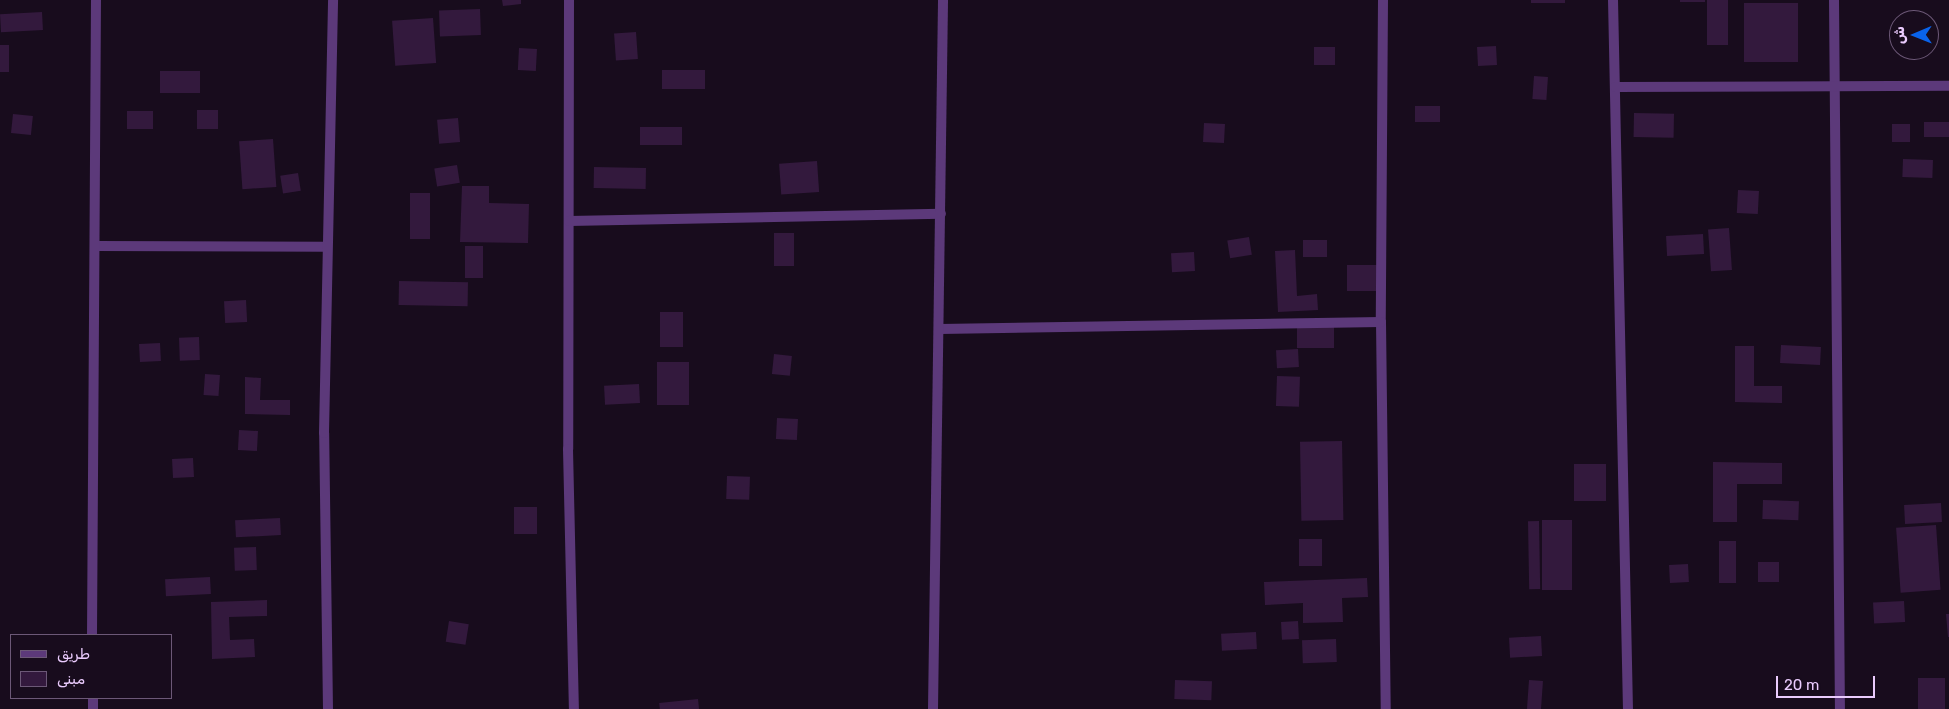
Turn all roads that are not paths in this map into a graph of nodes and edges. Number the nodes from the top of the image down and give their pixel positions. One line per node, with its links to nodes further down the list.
1 (96, 0): 13 (street)
2 (333, 0): 14 (street)
3 (569, 0): 12 (street)
4 (943, 0): 11 (street)
5 (1384, 0): 15 (street)
6 (1613, 0): 10 (street)
7 (1834, 0): 8 (street)
8 (1834, 86): 9 (street); 10 (street); 23 (street)
9 (1949, 86)
10 (1615, 87): 22 (street)
11 (941, 214): 12 (street); 16 (street)
12 (569, 221): 19 (street)
13 (96, 246): 14 (street); 17 (street)
14 (327, 248): 18 (street)
15 (1381, 322): 16 (street); 21 (street)
16 (940, 330): 20 (street)
17 (92, 634)
18 (328, 709)
19 (574, 709)
20 (933, 709)
21 (1386, 709)
22 (1628, 709)
23 (1840, 709)

